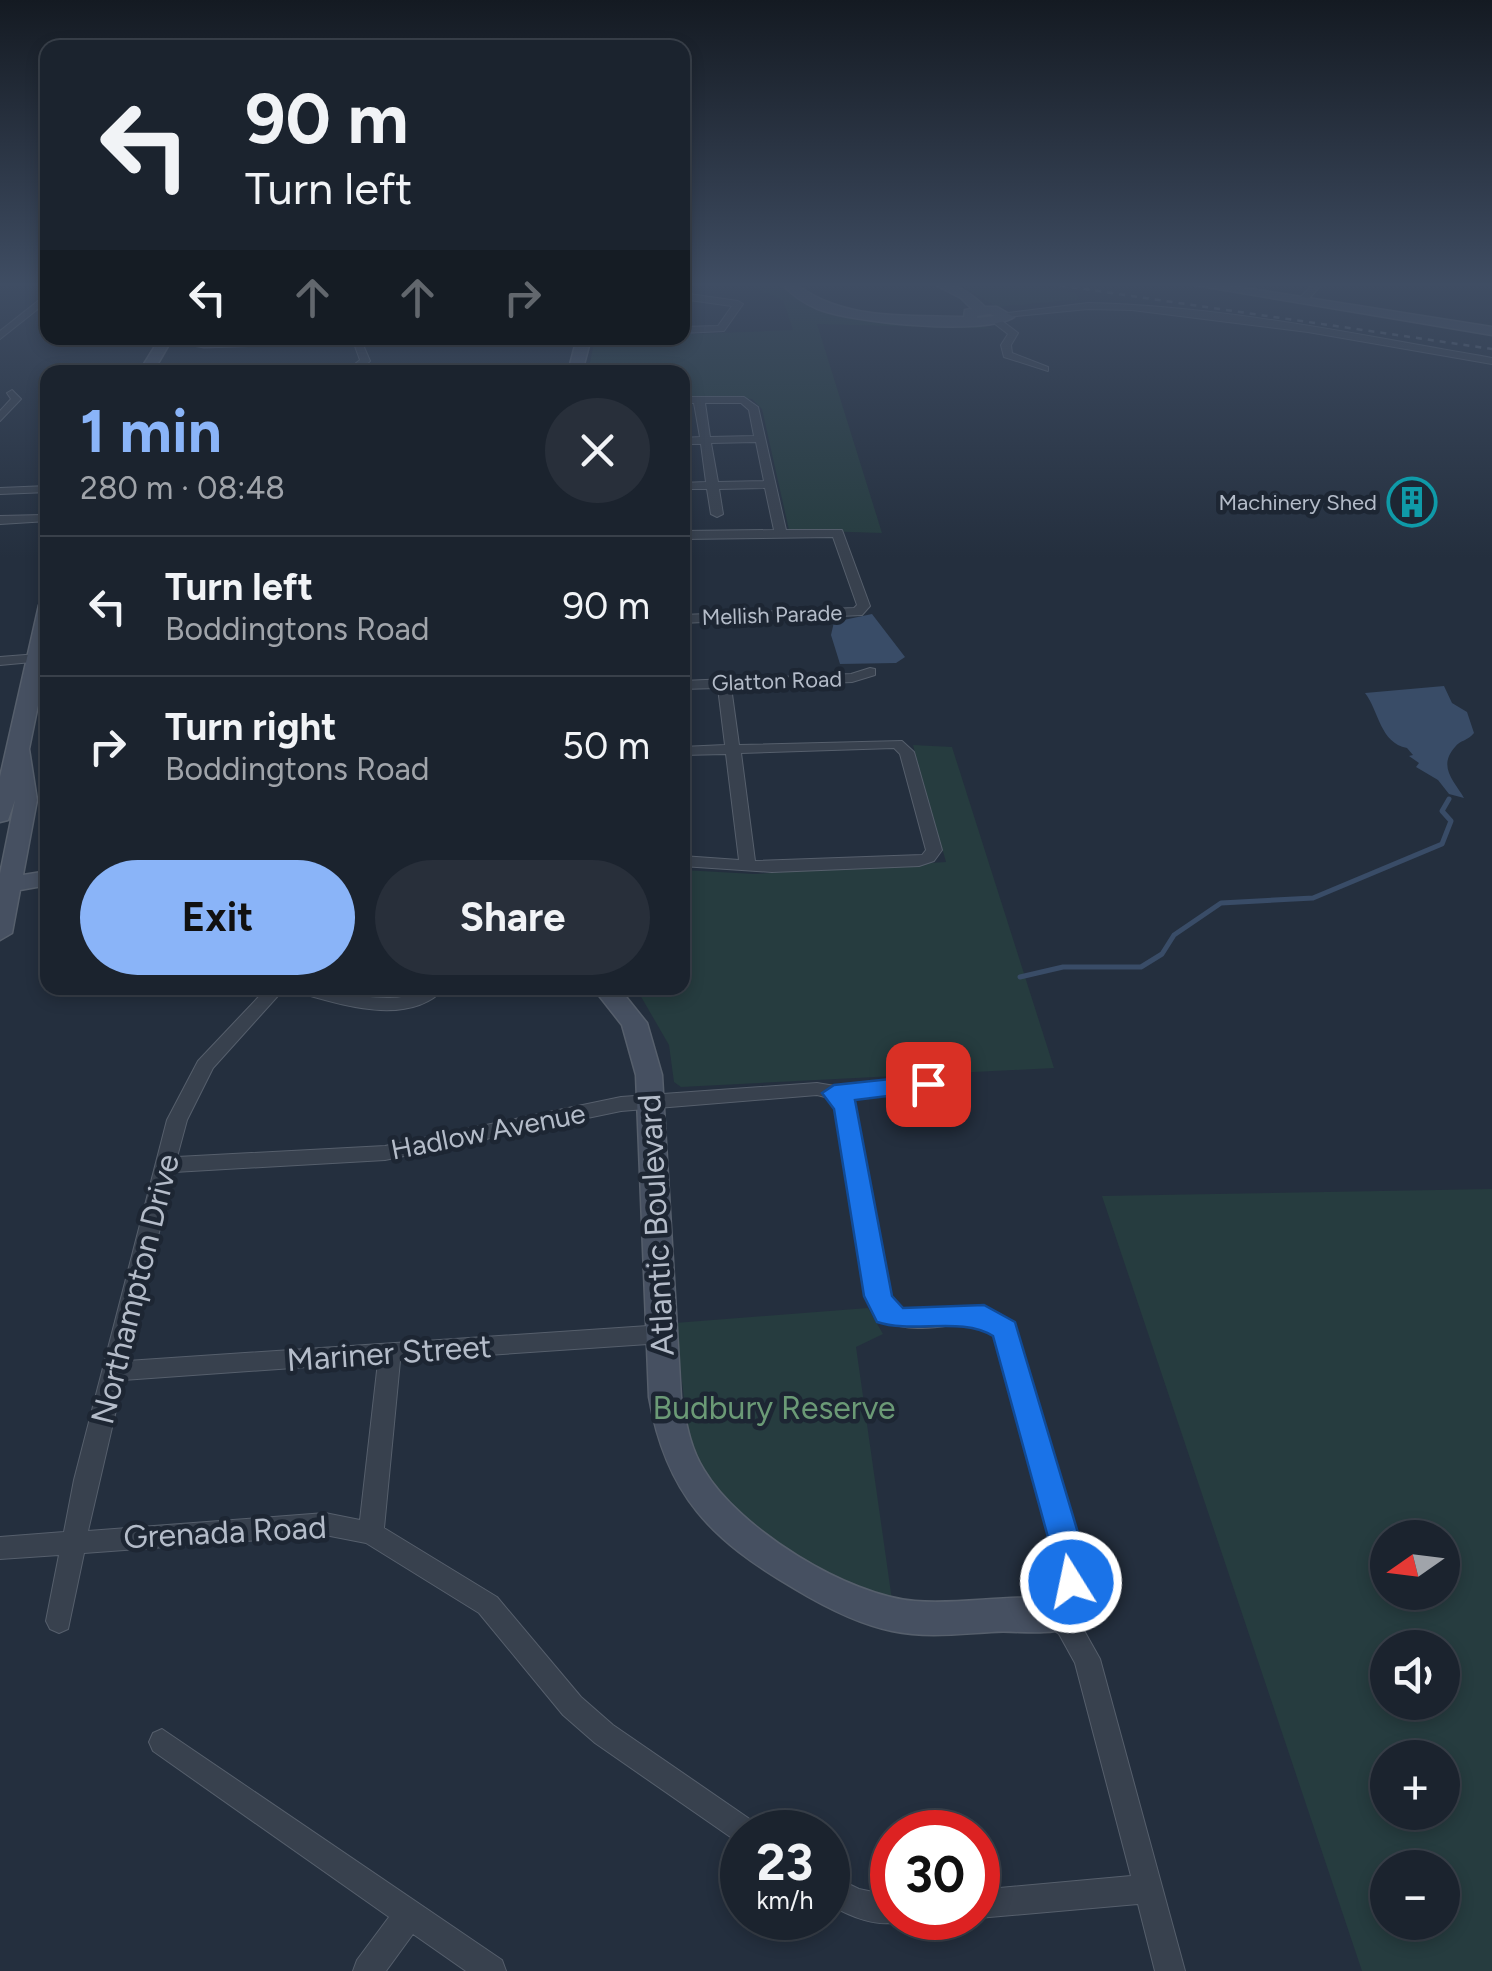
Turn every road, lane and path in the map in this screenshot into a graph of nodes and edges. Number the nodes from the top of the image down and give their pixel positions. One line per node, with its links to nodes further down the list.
1 (12, 393): 4 (street)
2 (690, 400): 3 (street)
3 (699, 400): 5 (street); 6 (street)
4 (0, 418)
5 (761, 439): 6 (street); 8 (street)
6 (705, 440): 7 (street); 9 (street)
7 (690, 441)
8 (770, 484): 9 (street); 16 (street)
9 (712, 485): 10 (street); 13 (street)
10 (690, 486)
11 (40, 489): 12 (street)
12 (0, 491)
13 (717, 514)
14 (40, 519): 15 (street)
15 (0, 520)
16 (780, 532): 17 (street, Mellish Parade); 18 (street, Mellish Parade)
17 (690, 535)
18 (690, 619)
19 (40, 647): 20 (street)
20 (38, 658): 21 (street); 25 (street)
21 (0, 661)
22 (870, 672): 23 (street, Glatton Road)
23 (724, 683): 24 (street, Glatton Road); 26 (street)
24 (690, 685)
25 (20, 744): 28 (street); 33 (street)
26 (733, 749): 27 (street); 30 (street); 30 (street)
27 (690, 751)
28 (0, 815)
29 (690, 862): 30 (street)
30 (748, 866)
31 (40, 880): 33 (street)
32 (40, 887): 33 (street)
33 (4, 889): 34 (street)
34 (0, 933)
35 (270, 995): 42 (street, Northampton Drive)
36 (343, 995): 37 (street)
37 (426, 995)
38 (611, 995): 41 (street, Atlantic Boulevard)
39 (928, 1084): 40 (street, Hadlow Avenue)
40 (834, 1093): 41 (street, Hadlow Avenue); 49 (street)
41 (650, 1102): 42 (street, Hadlow Avenue); 43 (street, Atlantic Boulevard)
42 (166, 1165): 45 (street, Northampton Drive)
43 (663, 1334): 44 (street, Mariner Street); 49 (street, Atlantic Boulevard)
44 (390, 1353): 45 (street, Mariner Street); 46 (street)
45 (114, 1371): 47 (street, Northampton Drive)
46 (371, 1533): 47 (street, Grenada Road); 52 (street, Grenada Road)
47 (74, 1540): 48 (street, Grenada Road); 50 (street, Northampton Drive)
48 (0, 1548)
49 (1054, 1616): 53 (street)
50 (59, 1622)
51 (162, 1742): 55 (street)
52 (720, 1814)
53 (1150, 1889): 54 (street); 58 (street)
54 (1000, 1902)
55 (410, 1913): 56 (street); 57 (street)
56 (368, 1971)
57 (490, 1971)
58 (1170, 1971)

